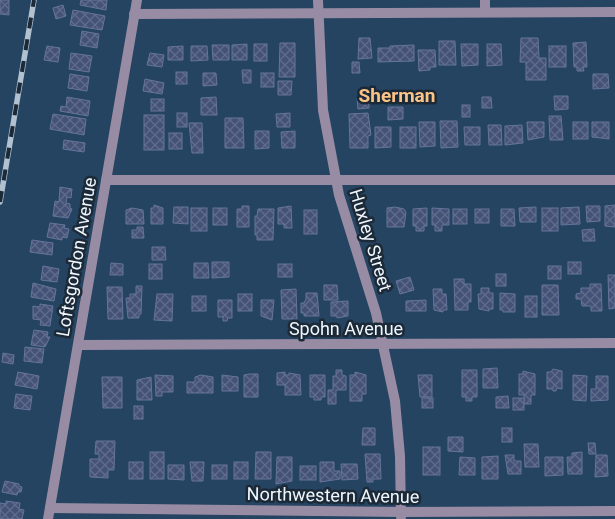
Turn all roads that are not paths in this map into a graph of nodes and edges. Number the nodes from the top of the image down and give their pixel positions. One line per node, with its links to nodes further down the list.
1 (137, 0): 7 (street, Loftsgordon Avenue)
2 (318, 0): 6 (street, Huxley Street)
3 (485, 0): 4 (street)
4 (485, 12): 5 (street); 6 (street)
5 (615, 12)
6 (318, 13): 7 (street); 9 (street, Huxley Street)
7 (134, 14): 8 (street, Loftsgordon Avenue)
8 (106, 180): 9 (street); 13 (street, Loftsgordon Avenue)
9 (336, 180): 10 (street); 12 (street, Huxley Street)
10 (615, 180)
11 (615, 343): 12 (street, Spohn Avenue)
12 (382, 344): 13 (street, Spohn Avenue); 16 (street, Huxley Street)
13 (78, 345): 14 (street, Loftsgordon Avenue)
14 (50, 508): 16 (street, Northwestern Avenue); 17 (street, Loftsgordon Avenue)
15 (615, 511): 16 (street, Northwestern Avenue)
16 (401, 516)
17 (48, 519)

